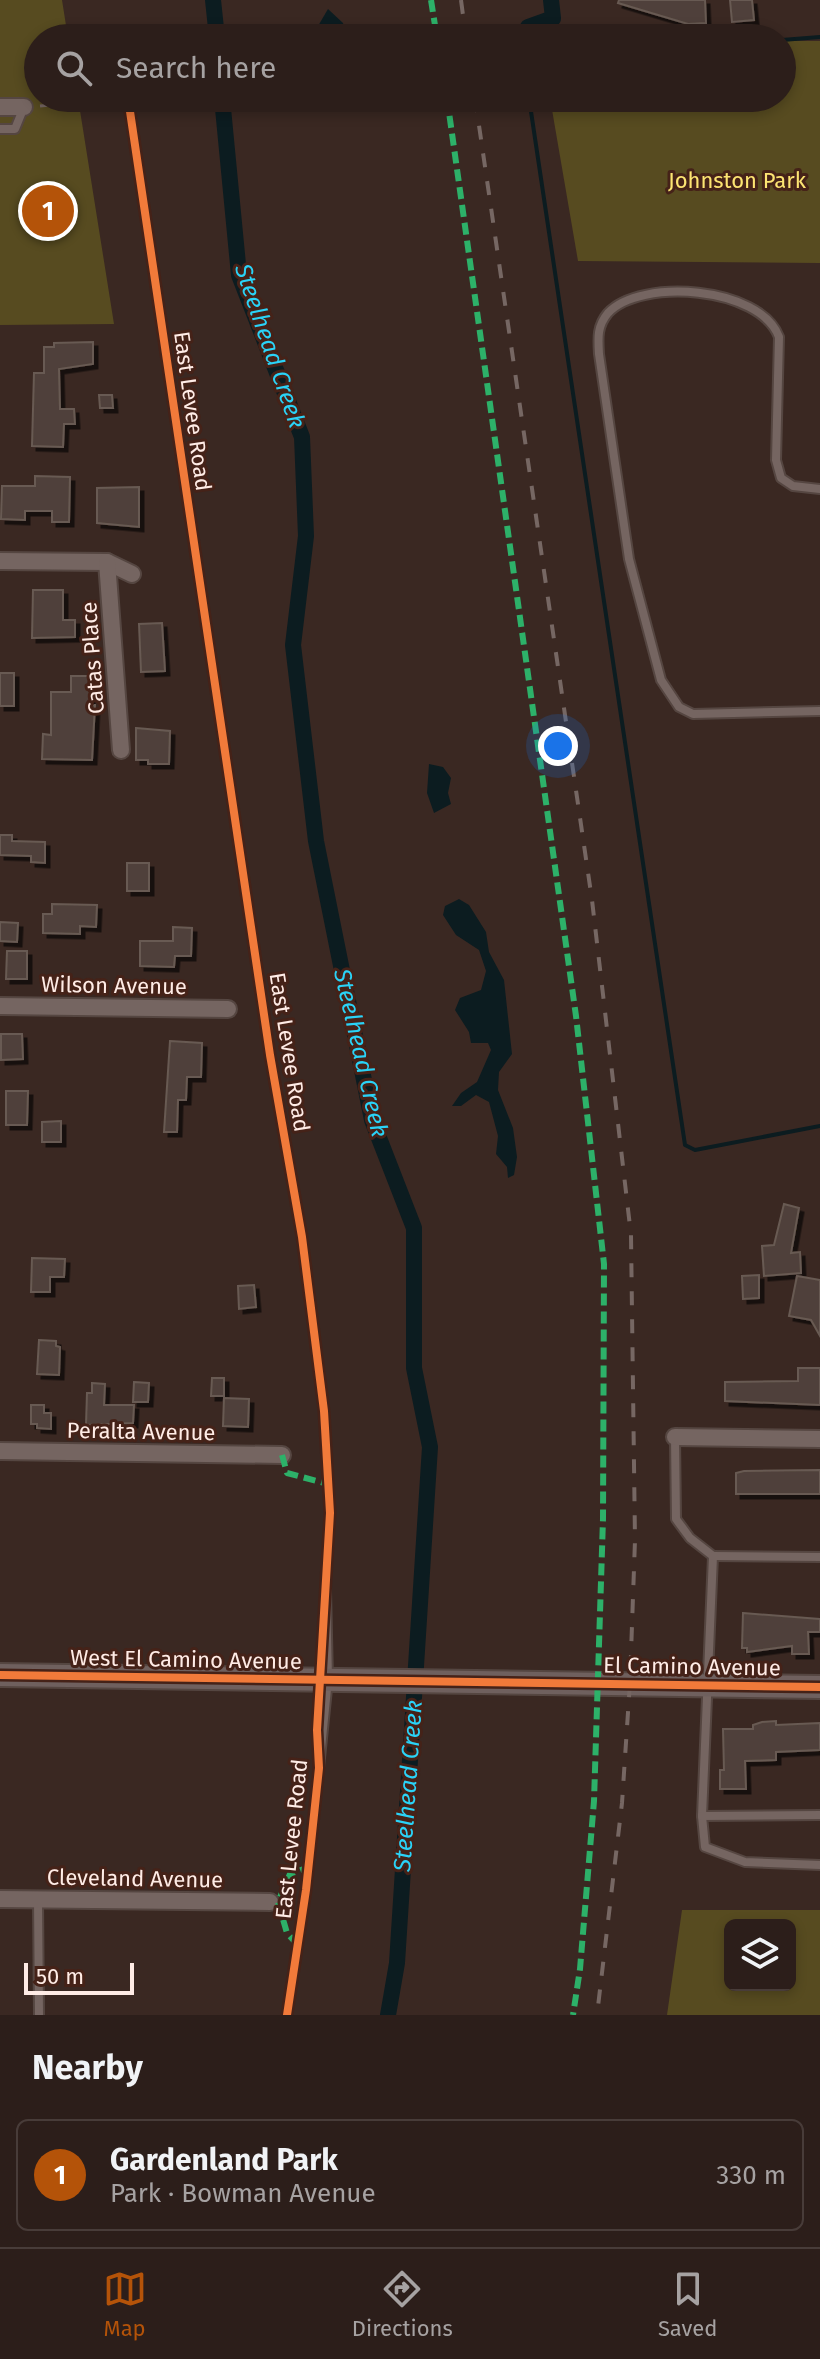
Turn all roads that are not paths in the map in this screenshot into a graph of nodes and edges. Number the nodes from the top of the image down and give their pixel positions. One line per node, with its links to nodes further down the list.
1 (0, 107): 2 (street)
2 (24, 107): 3 (lane)
3 (0, 129)
4 (820, 489): 8 (lane)
5 (0, 561): 6 (street)
6 (107, 562): 7 (street); 9 (street, Catas Place)
7 (132, 574)
8 (820, 711)
9 (121, 750)
10 (0, 1006): 11 (street, Wilson Avenue)
11 (228, 1009)
12 (675, 1437): 13 (street); 16 (lane)
13 (820, 1439)
14 (0, 1451): 15 (street, Peralta Avenue)
15 (282, 1455)
16 (713, 1556): 17 (lane); 22 (lane)
17 (820, 1557)
18 (326, 1591): 20 (lane)
19 (0, 1675): 20 (main road, West El Camino Avenue)
20 (328, 1679): 21 (main road, West El Camino Avenue); 24 (lane)
21 (563, 1681): 22 (main road, El Camino Avenue)
22 (710, 1685): 23 (main road, El Camino Avenue); 26 (lane)
23 (820, 1687)
24 (319, 1768)
25 (820, 1815): 26 (lane)
26 (702, 1816): 27 (lane)
27 (820, 1865)
28 (0, 1899): 29 (street, Cleveland Avenue)
29 (38, 1899): 30 (street, Cleveland Avenue); 31 (lane)
30 (270, 1902)
31 (39, 2015)

